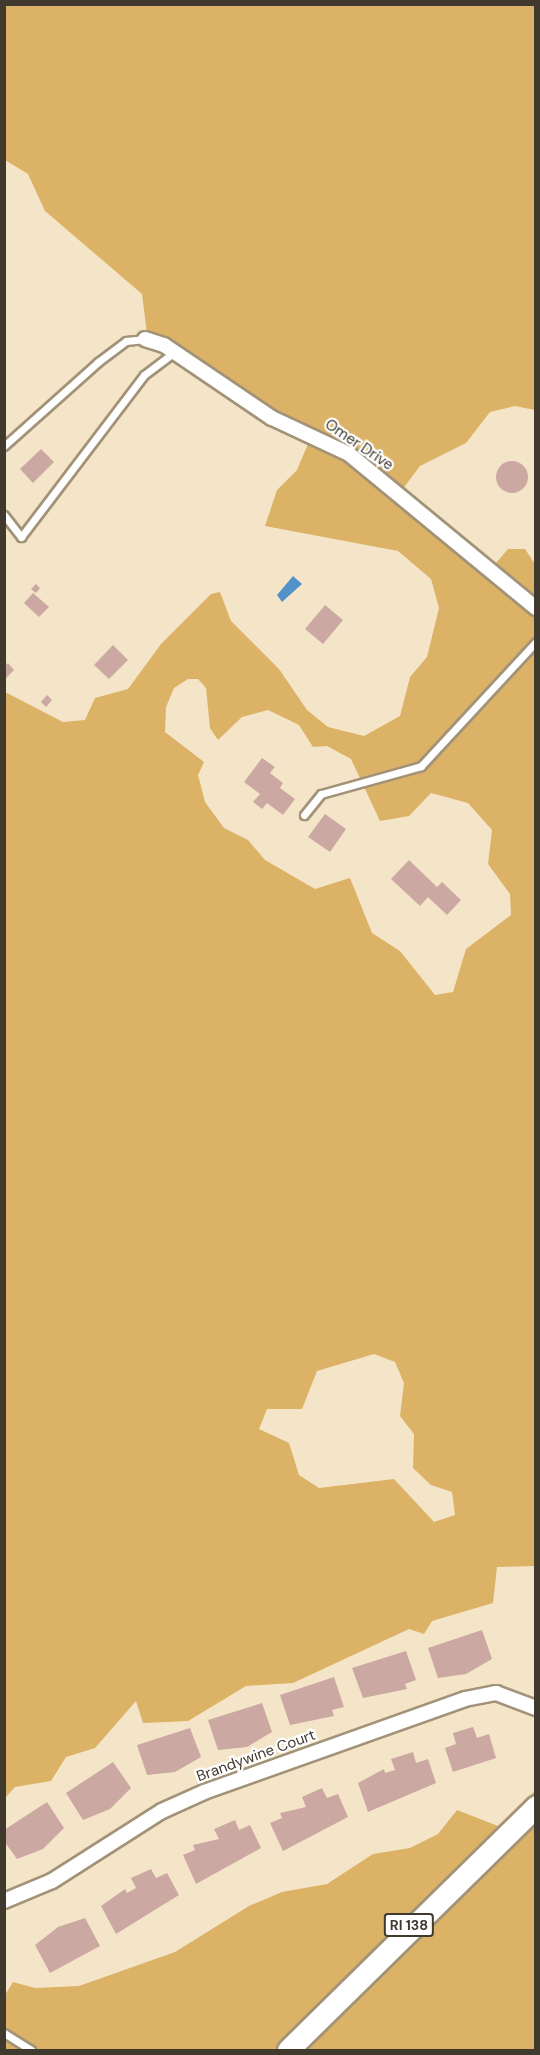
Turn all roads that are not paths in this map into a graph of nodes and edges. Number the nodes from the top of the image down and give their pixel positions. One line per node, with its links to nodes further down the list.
1 (145, 339): 2 (street, Omer Drive); 3 (lane)
2 (174, 352): 4 (lane); 5 (street, Omer Drive)
3 (4, 446)
4 (4, 515)
5 (536, 608)
6 (536, 642): 7 (lane)
7 (304, 815)
8 (536, 1708): 10 (street, Brandywine Court)
9 (536, 1806): 13 (main road, RI 138)
10 (4, 1901)
11 (4, 2033): 12 (lane)
12 (31, 2050)
13 (288, 2050)

